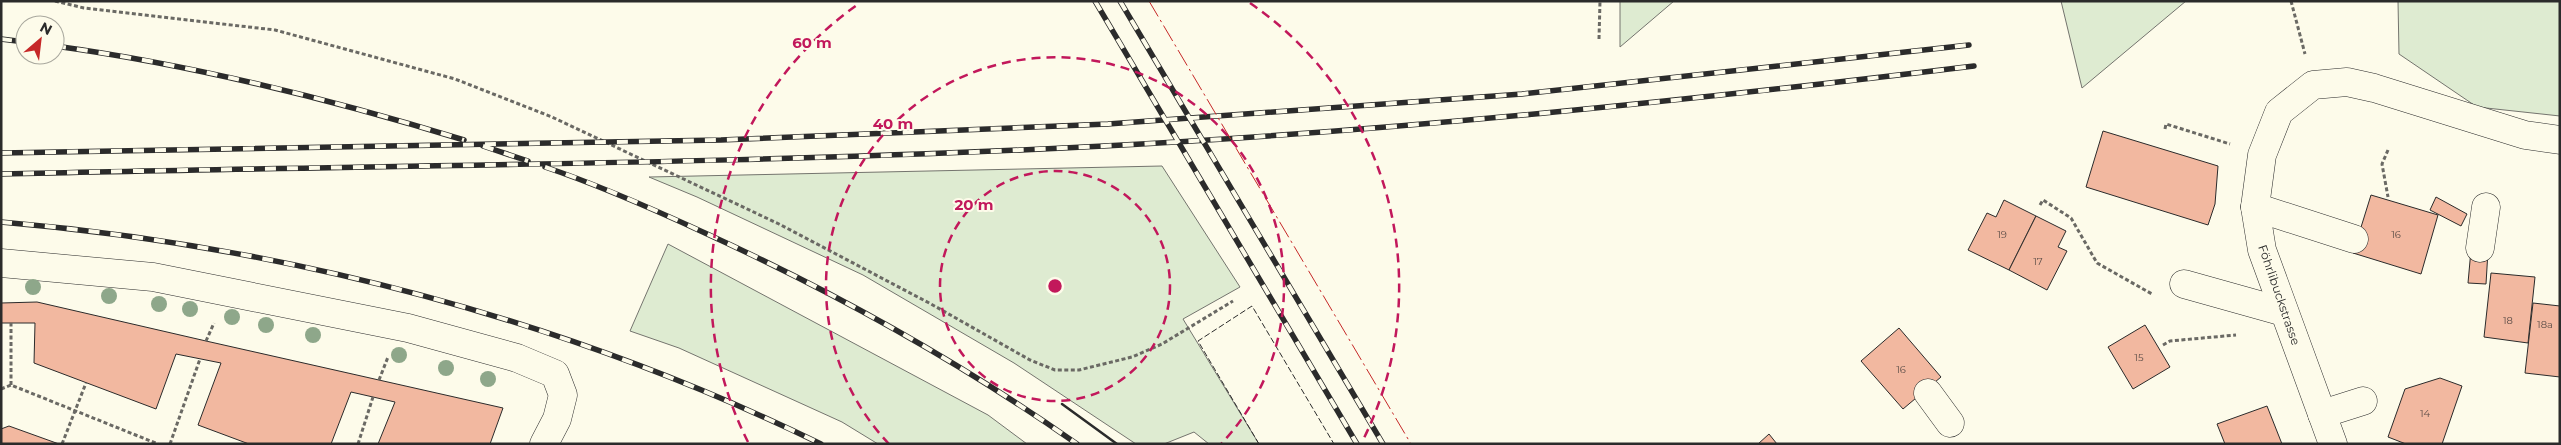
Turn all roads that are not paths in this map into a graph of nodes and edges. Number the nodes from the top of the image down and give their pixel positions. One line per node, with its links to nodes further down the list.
1 (2560, 140): 2 (street, Föhrlibuckstrasse)
2 (2254, 207): 4 (street); 8 (street, Föhrlibuckstrasse)
3 (2486, 207): 5 (street)
4 (2354, 239)
5 (2480, 248)
6 (1, 264): 13 (street)
7 (2184, 284): 8 (street)
8 (2284, 312): 11 (street, Föhrlibuckstrasse)
9 (1928, 393): 12 (street)
10 (2363, 401): 11 (street)
11 (2322, 414): 14 (street, Föhrlibuckstrasse)
12 (1950, 423)
13 (544, 444)
14 (2333, 444)

